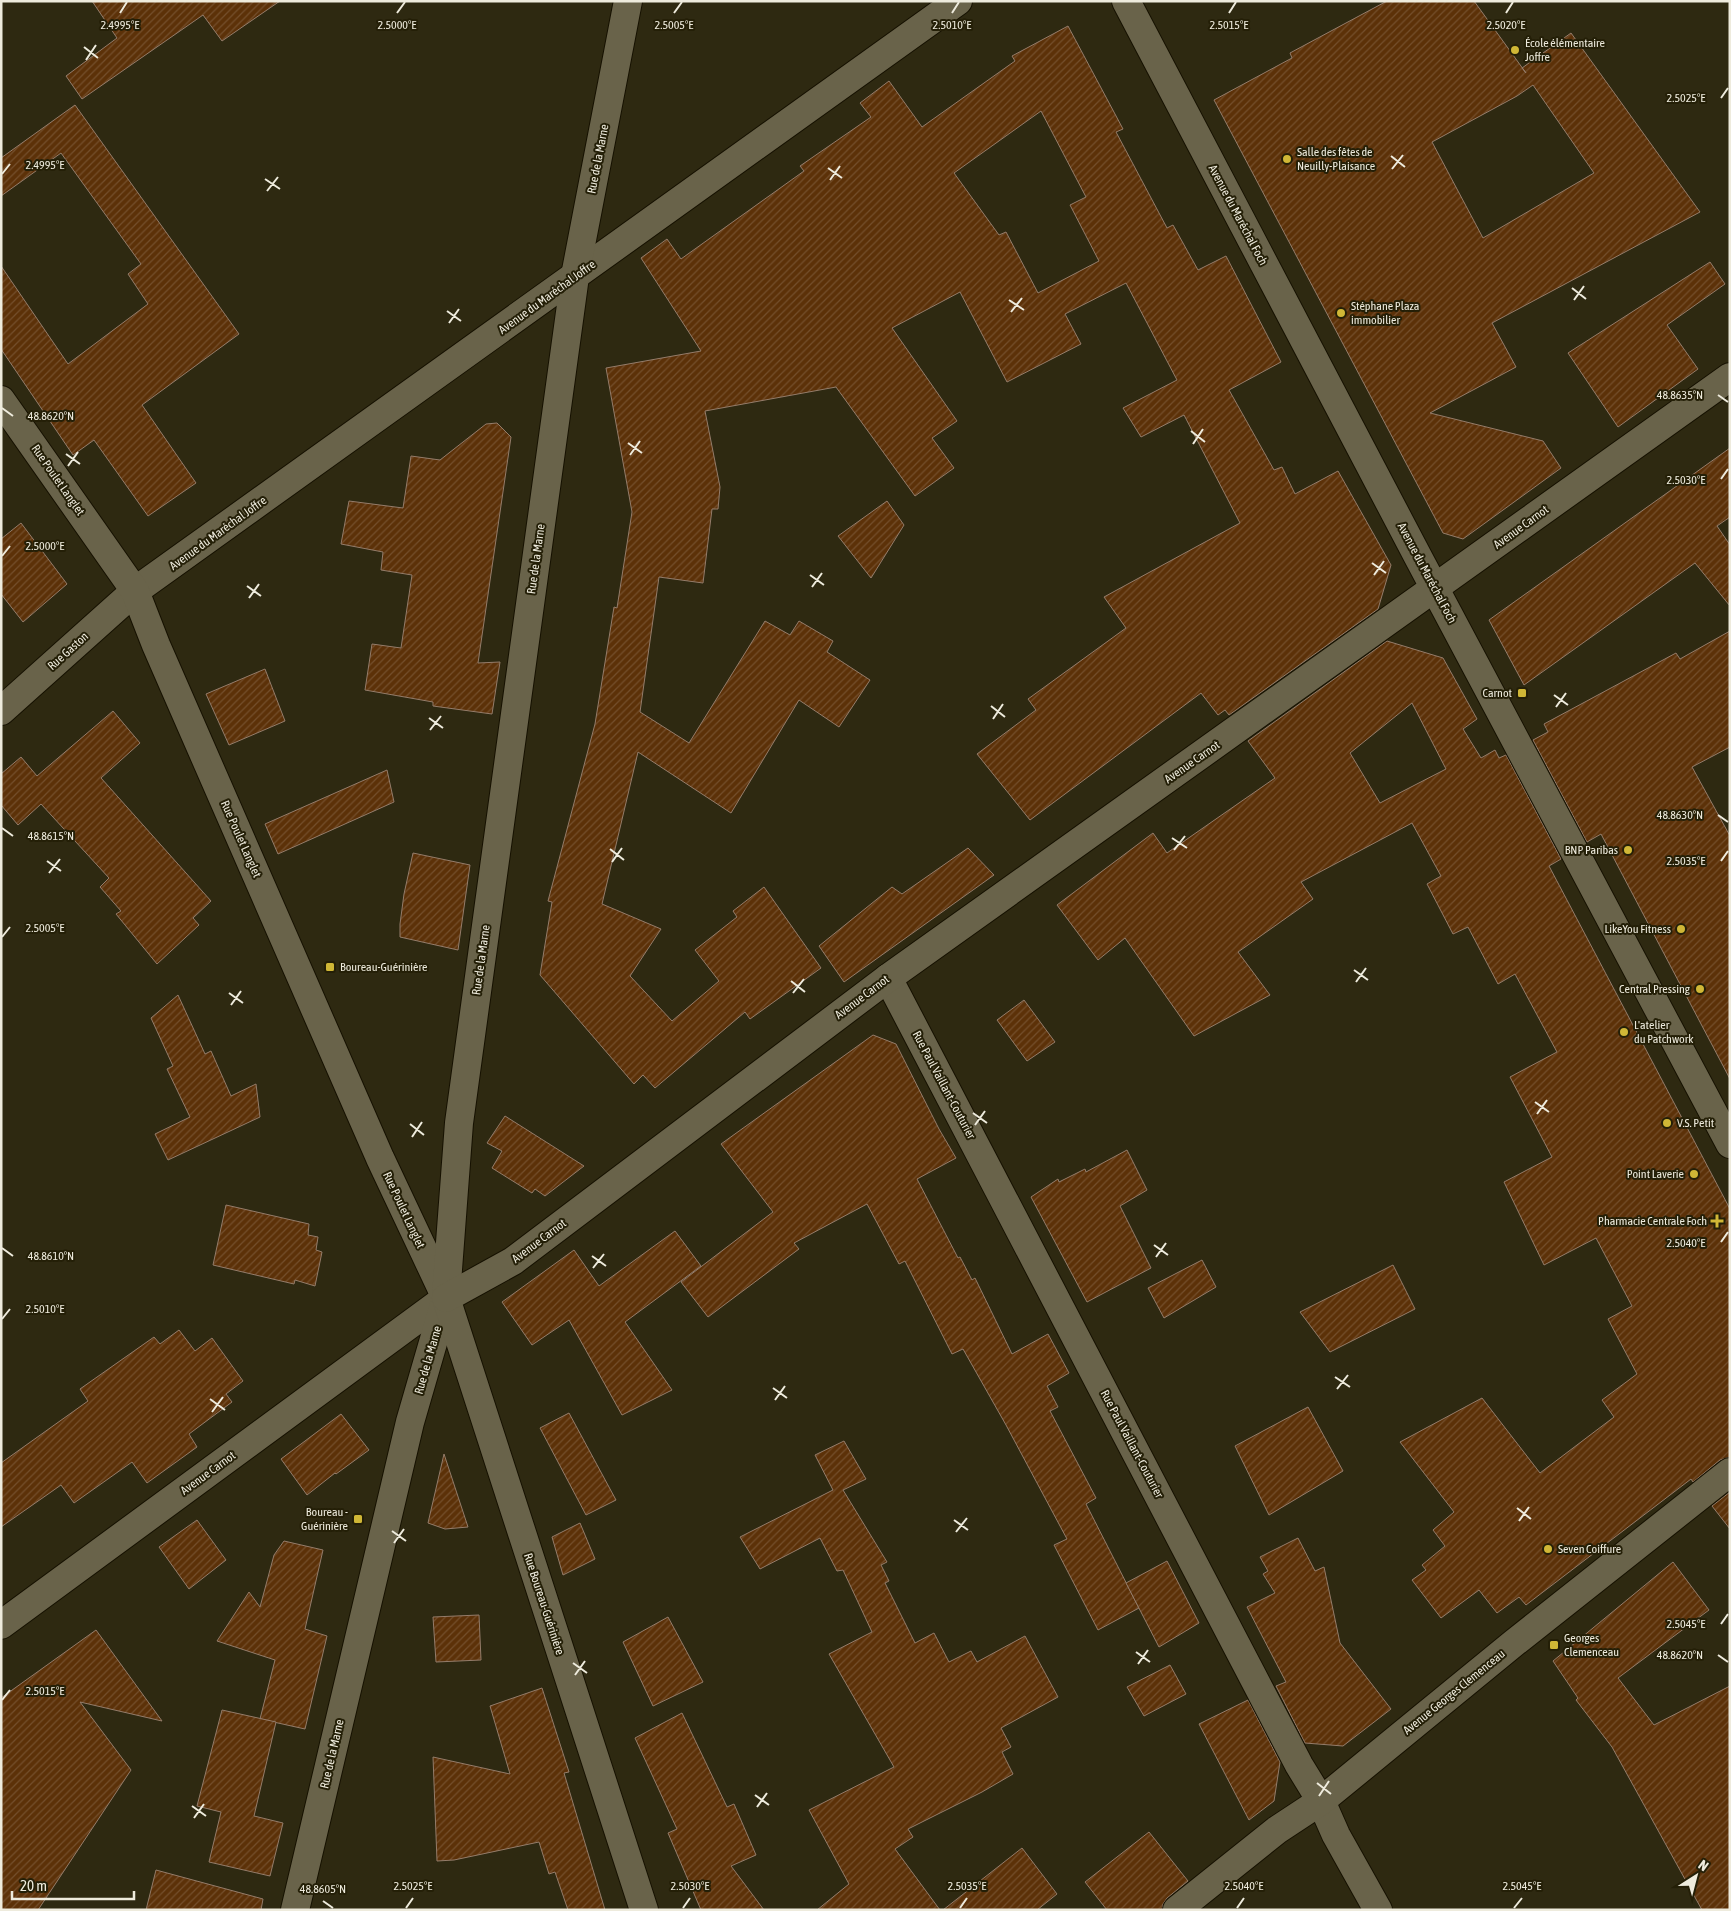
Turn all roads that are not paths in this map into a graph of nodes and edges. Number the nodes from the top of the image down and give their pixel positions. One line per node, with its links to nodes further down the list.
1 (628, 1): 4 (street, Rue de la Marne)
2 (958, 1): 4 (street, Avenue du Maréchal Joffre)
3 (1126, 1): 7 (street, Avenue du Maréchal Foch)
4 (575, 276): 8 (street, Avenue du Maréchal Joffre); 12 (street, Rue de la Marne)
5 (1730, 377): 7 (street, Avenue Carnot)
6 (1, 400): 8 (street, Rue Poulet Langlet)
7 (1435, 589): 10 (street, Avenue Carnot); 11 (street, Avenue du Maréchal Foch)
8 (135, 591): 9 (street, Rue Gaston); 12 (street, Rue Poulet Langlet)
9 (1, 711)
10 (888, 978): 12 (street, Avenue Carnot); 15 (street, Rue Paul Vaillant-Couturier)
11 (1730, 1144)
12 (446, 1298): 14 (street, Avenue Carnot); 16 (street, Rue de la Marne); 17 (street, Rue Boureau-Guérinière)
13 (1730, 1472): 15 (street, Avenue Georges Clemenceau)
14 (1, 1625)
15 (1321, 1801): 18 (street, Avenue Georges Clemenceau); 19 (street, Rue Paul Vaillant-Couturier)
16 (296, 1910)
17 (644, 1910)
18 (1177, 1910)
19 (1378, 1910)

